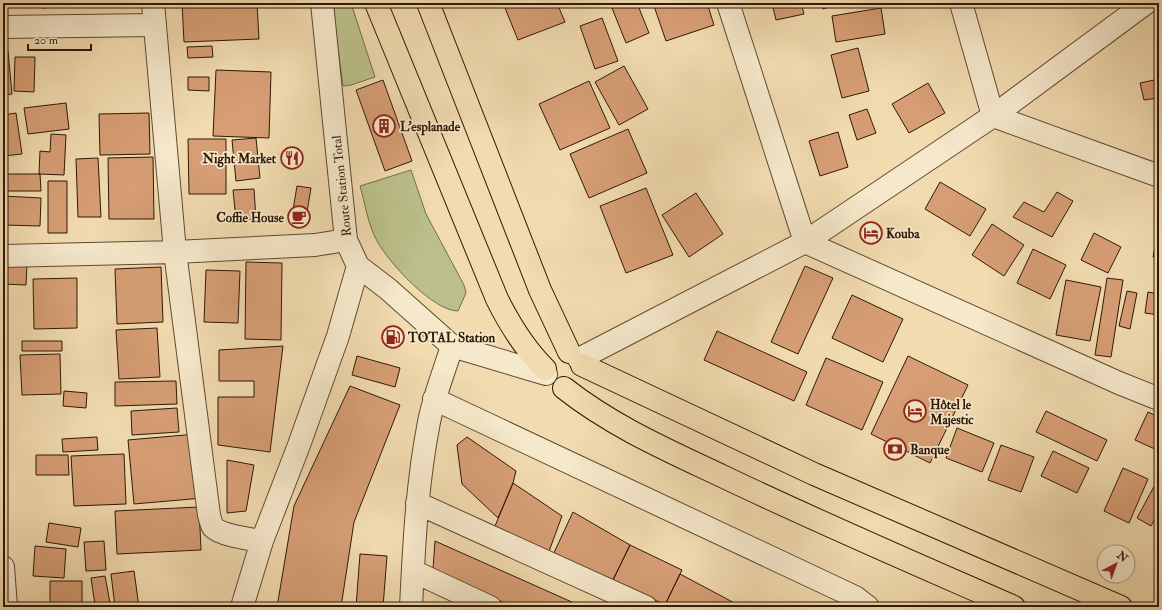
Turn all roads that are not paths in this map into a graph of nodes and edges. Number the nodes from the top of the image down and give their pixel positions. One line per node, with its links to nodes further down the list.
1 (153, 3): 8 (street)
2 (322, 3): 12 (street, Route Station Total)
3 (376, 3): 19 (main road)
4 (428, 3): 18 (main road)
5 (728, 3): 13 (street)
6 (961, 3): 10 (street)
7 (1146, 3): 10 (street)
8 (154, 25): 9 (street); 14 (street)
9 (3, 27)
10 (993, 116): 11 (street); 13 (street)
11 (1159, 176)
12 (346, 240): 14 (street); 16 (street, Route Station Total)
13 (805, 242): 18 (street); 22 (street)
14 (174, 252): 15 (street); 24 (street)
15 (3, 256)
16 (358, 266): 17 (street, Route Station Total); 24 (street)
17 (452, 346): 19 (street, Route Station Total); 21 (street)
18 (576, 359): 19 (main road); 20 (main road); 34 (main road)
19 (545, 371): 20 (main road)
20 (564, 388): 33 (main road)
21 (434, 399): 23 (street); 32 (street)
22 (1159, 399)
23 (417, 503): 26 (street); 31 (street)
24 (262, 541): 28 (street)
25 (3, 567): 27 (street)
26 (413, 571): 29 (street); 30 (street)
27 (6, 607)
28 (242, 607)
29 (411, 607)
30 (490, 607)
31 (646, 607)
32 (868, 607)
33 (1014, 607)
34 (1121, 607)

